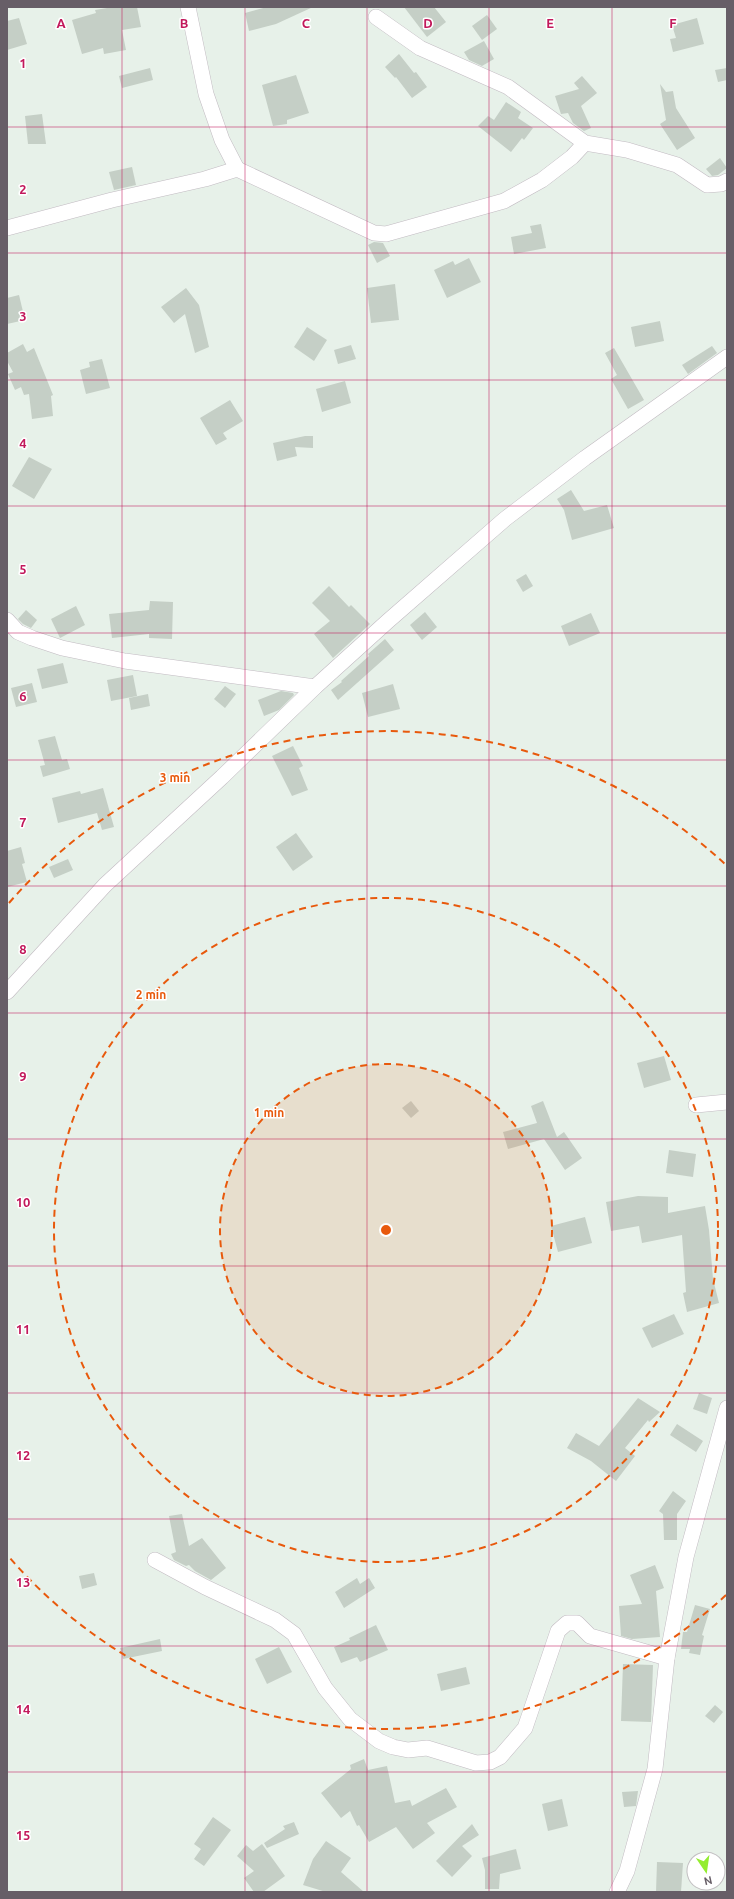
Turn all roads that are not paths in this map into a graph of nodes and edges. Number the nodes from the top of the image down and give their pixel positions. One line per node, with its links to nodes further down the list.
1 (188, 7): 4 (street)
2 (376, 16): 3 (street)
3 (585, 143): 4 (street); 5 (street)
4 (237, 169): 6 (street)
5 (727, 181)
6 (7, 228)
7 (727, 357): 9 (street)
8 (7, 620): 9 (street)
9 (316, 687): 10 (street)
10 (25, 972): 11 (street); 12 (street)
11 (7, 973)
12 (7, 992)
13 (727, 1102): 14 (street)
14 (696, 1105)
15 (727, 1408): 17 (street)
16 (154, 1560): 17 (street)
17 (667, 1658): 18 (street)
18 (617, 1892)

